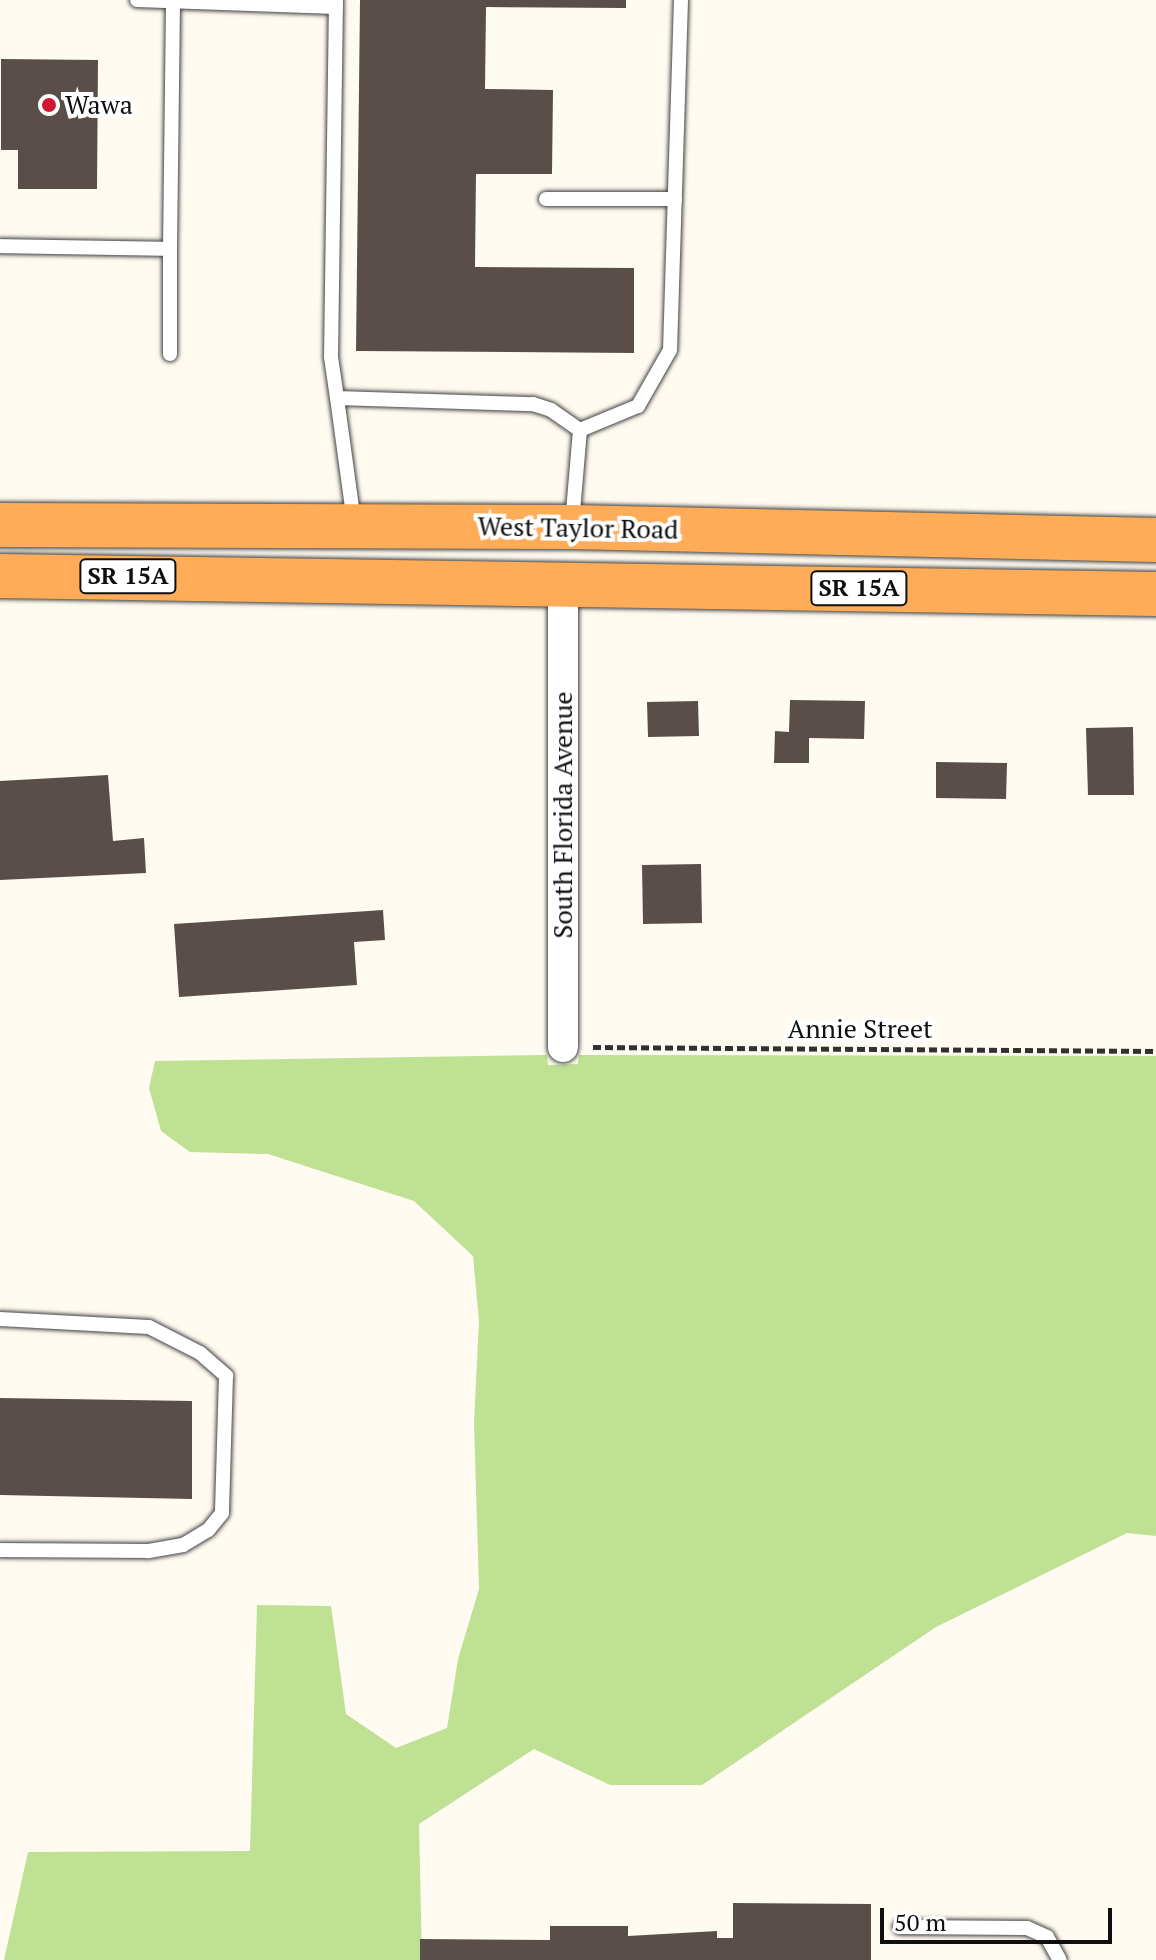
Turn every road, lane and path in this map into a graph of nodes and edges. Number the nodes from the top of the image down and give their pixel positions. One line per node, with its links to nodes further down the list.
1 (137, 0): 3 (lane)
2 (681, 0): 6 (lane)
3 (173, 1): 4 (lane); 8 (lane)
4 (336, 4): 10 (lane)
5 (546, 199): 6 (lane)
6 (675, 199): 11 (lane)
7 (0, 246): 8 (lane)
8 (170, 249): 9 (lane)
9 (170, 354)
10 (337, 398): 11 (lane); 15 (lane)
11 (580, 430): 16 (lane)
12 (0, 517): 13 (highway)
13 (57, 523): 14 (highway, West Taylor Road / SR 15A); 15 (highway, West Taylor Road / SR 15A)
14 (0, 525)
15 (355, 527): 16 (highway, West Taylor Road / SR 15A)
16 (572, 527): 17 (highway, West Taylor Road / SR 15A); 20 (highway)
17 (936, 535): 18 (highway, West Taylor Road / SR 15A); 21 (highway)
18 (1156, 540)
19 (0, 576): 20 (highway, West Taylor Road / SR 15A)
20 (256, 577): 21 (highway, West Taylor Road / SR 15A)
21 (563, 582): 22 (highway, West Taylor Road / SR 15A); 23 (street, South Florida Avenue)
22 (1156, 594)
23 (563, 1047): 24 (path, Annie Street)
24 (1156, 1051)
25 (0, 1319): 26 (lane)
26 (0, 1550)
27 (900, 1927): 28 (lane)
28 (1060, 1960)

